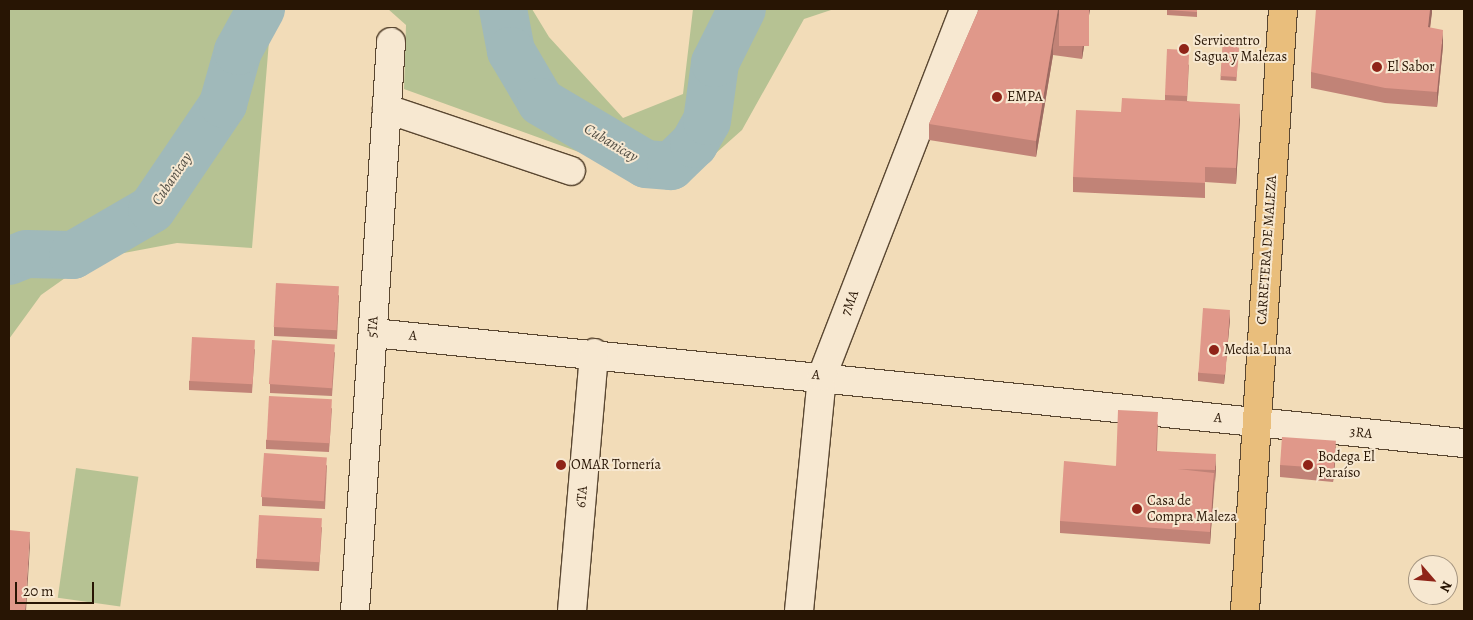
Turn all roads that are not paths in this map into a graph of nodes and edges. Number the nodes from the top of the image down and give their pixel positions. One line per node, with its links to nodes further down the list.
1 (964, 9): 8 (street, 7MA)
2 (1283, 9): 9 (main road, CARRETERA DE MALEZA)
3 (391, 42): 4 (street, 5TA)
4 (387, 109): 5 (street); 6 (street, 5TA)
5 (571, 171)
6 (373, 333): 7 (street, A); 11 (street, 5TA)
7 (594, 353): 8 (street, A); 12 (street, 6TA)
8 (822, 376): 9 (street, A); 13 (street, 7MA)
9 (1258, 423): 10 (street, 3RA); 14 (main road, CARRETERA DE MALEZA)
10 (1464, 443)
11 (355, 611)
12 (572, 611)
13 (799, 611)
14 (1245, 611)

